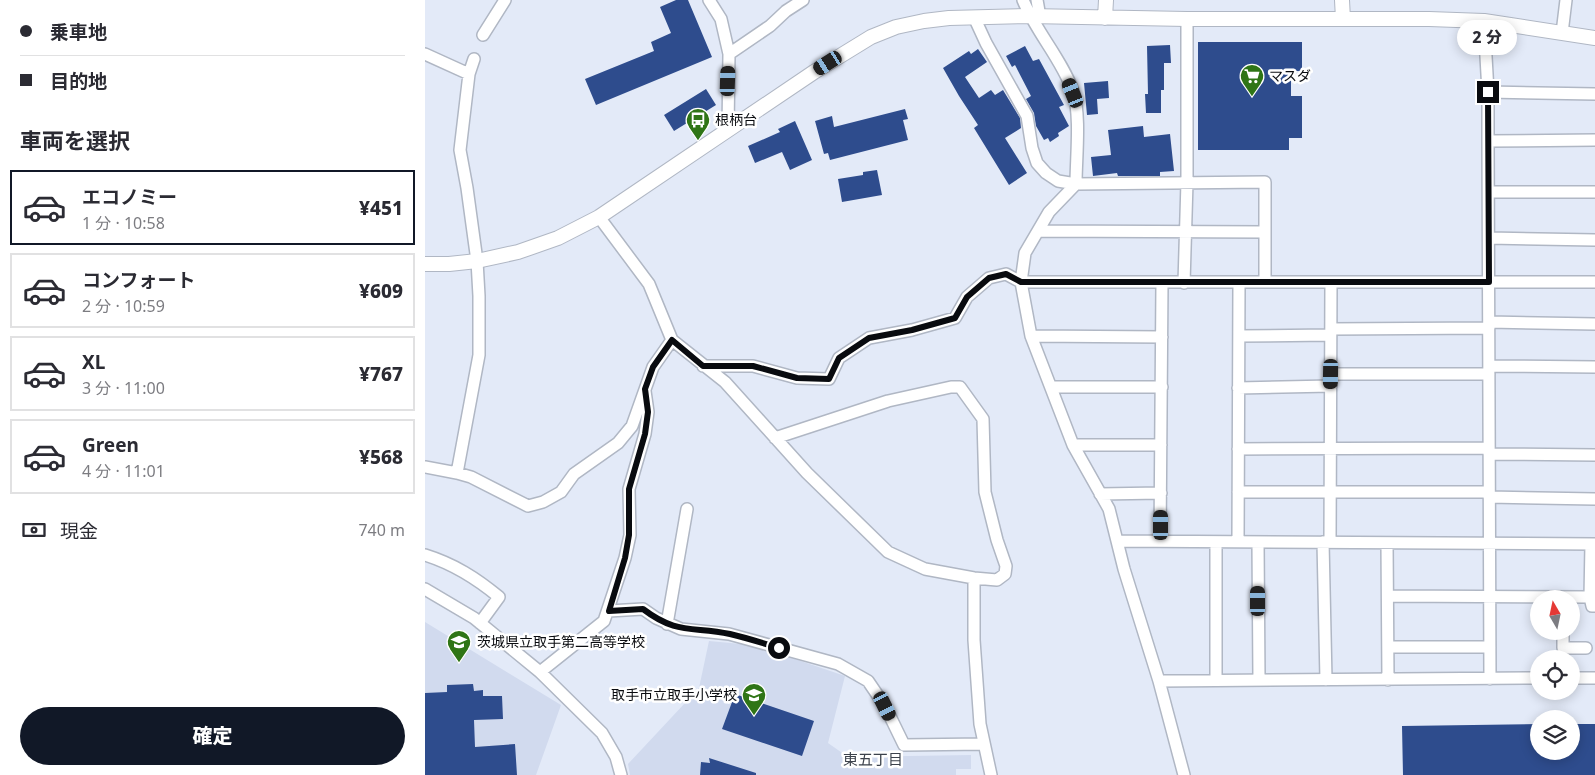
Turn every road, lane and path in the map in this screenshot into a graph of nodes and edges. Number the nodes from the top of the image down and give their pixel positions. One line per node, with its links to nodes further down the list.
1 (505, 0): 16 (street)
2 (709, 0): 19 (street)
3 (803, 0): 19 (street)
4 (1023, 0): 10 (street)
5 (1037, 0): 10 (street)
6 (1106, 0): 11 (street)
7 (1342, 0): 13 (street)
8 (1566, 0): 15 (street)
9 (974, 17): 10 (street); 24 (street); 28 (street)
10 (1035, 17): 11 (street); 28 (street)
11 (1105, 18): 12 (street)
12 (1187, 19): 13 (street); 27 (street)
13 (1343, 19): 14 (street)
14 (1484, 21): 15 (street); 22 (street)
15 (1561, 33): 17 (street)
16 (483, 35)
17 (1595, 38)
18 (425, 54): 21 (street)
19 (729, 54): 24 (street)
20 (474, 59): 21 (street)
21 (469, 74): 37 (street)
22 (1488, 92): 23 (street); 26 (street)
23 (1595, 94)
24 (728, 130): 31 (street)
25 (1595, 140): 26 (street)
26 (1488, 141): 29 (street)
27 (1187, 182): 28 (street); 33 (street); 34 (street)
28 (1076, 184): 32 (street)
29 (1489, 192): 30 (street); 35 (street)
30 (1595, 192)
31 (599, 217): 37 (street); 53 (street)
32 (1038, 231): 33 (street); 39 (street)
33 (1186, 232): 34 (street); 40 (street)
34 (1265, 232): 42 (street)
35 (1489, 238): 36 (street); 44 (street)
36 (1595, 240)
37 (477, 261): 38 (street); 70 (street)
38 (425, 264)
39 (1021, 282): 46 (street); 50 (street); 54 (street)
40 (1184, 282): 41 (street); 46 (street)
41 (1239, 282): 42 (street); 51 (street)
42 (1265, 282): 43 (street)
43 (1331, 282): 44 (street); 49 (street)
44 (1489, 282): 45 (street); 48 (street)
45 (1595, 282)
46 (1162, 283): 52 (street)
47 (1595, 324): 48 (street)
48 (1489, 325): 49 (street); 56 (street)
49 (1331, 332): 51 (street); 57 (street)
50 (1031, 336): 52 (street); 58 (street)
51 (1239, 336): 60 (street)
52 (1162, 337): 59 (street)
53 (672, 340): 54 (street); 61 (street)
54 (703, 366): 62 (street)
55 (1595, 367): 56 (street)
56 (1489, 370): 57 (street); 67 (street)
57 (1331, 380): 60 (street); 65 (street)
58 (1051, 387): 59 (street); 63 (street)
59 (1161, 387): 64 (street)
60 (1238, 388): 66 (street)
61 (645, 389): 70 (street); 95 (street)
62 (775, 438): 88 (street); 88 (street)
63 (1073, 445): 64 (street); 74 (street)
64 (1161, 445): 73 (street)
65 (1330, 448): 66 (street); 67 (street); 72 (street)
66 (1238, 449): 71 (street)
67 (1489, 451): 68 (street); 75 (street)
68 (1595, 455)
69 (425, 468): 70 (street)
70 (457, 473)
71 (1238, 492): 72 (street); 81 (street)
72 (1330, 492): 75 (street); 83 (street)
73 (1161, 493): 74 (street); 79 (street)
74 (1101, 494): 78 (street)
75 (1489, 494): 76 (street); 85 (street)
76 (1595, 499)
77 (687, 509): 97 (street)
78 (1117, 541): 79 (street); 111 (street)
79 (1161, 541): 80 (street)
80 (1216, 542): 81 (street); 107 (street)
81 (1237, 542): 82 (street)
82 (1258, 542): 83 (street); 108 (street)
83 (1327, 542): 84 (street); 109 (street)
84 (1387, 543): 85 (street); 91 (street)
85 (1490, 543): 86 (street); 90 (street)
86 (1593, 544): 94 (street)
87 (425, 555): 96 (street)
88 (974, 578): 112 (street)
89 (425, 589): 96 (street)
90 (1490, 595): 91 (street); 92 (street); 99 (street)
91 (1388, 596): 100 (street)
92 (1530, 596)
93 (1580, 599): 94 (street)
94 (1593, 601)
95 (609, 611): 97 (street); 102 (street)
96 (480, 622): 102 (street)
97 (667, 624): 112 (street)
98 (1563, 640): 101 (street)
99 (1490, 646): 100 (street); 103 (street)
100 (1388, 648): 110 (street)
101 (1586, 648)
102 (540, 672): 113 (street)
103 (1490, 678): 104 (street); 110 (street)
104 (1530, 678)
105 (1580, 678): 106 (street)
106 (1595, 678)
107 (1216, 680): 108 (street); 111 (street)
108 (1259, 680): 109 (street)
109 (1326, 680): 110 (street)
110 (1388, 680)
111 (1159, 681): 115 (street)
112 (984, 744): 114 (street)
113 (621, 775)
114 (991, 775)
115 (1184, 775)

